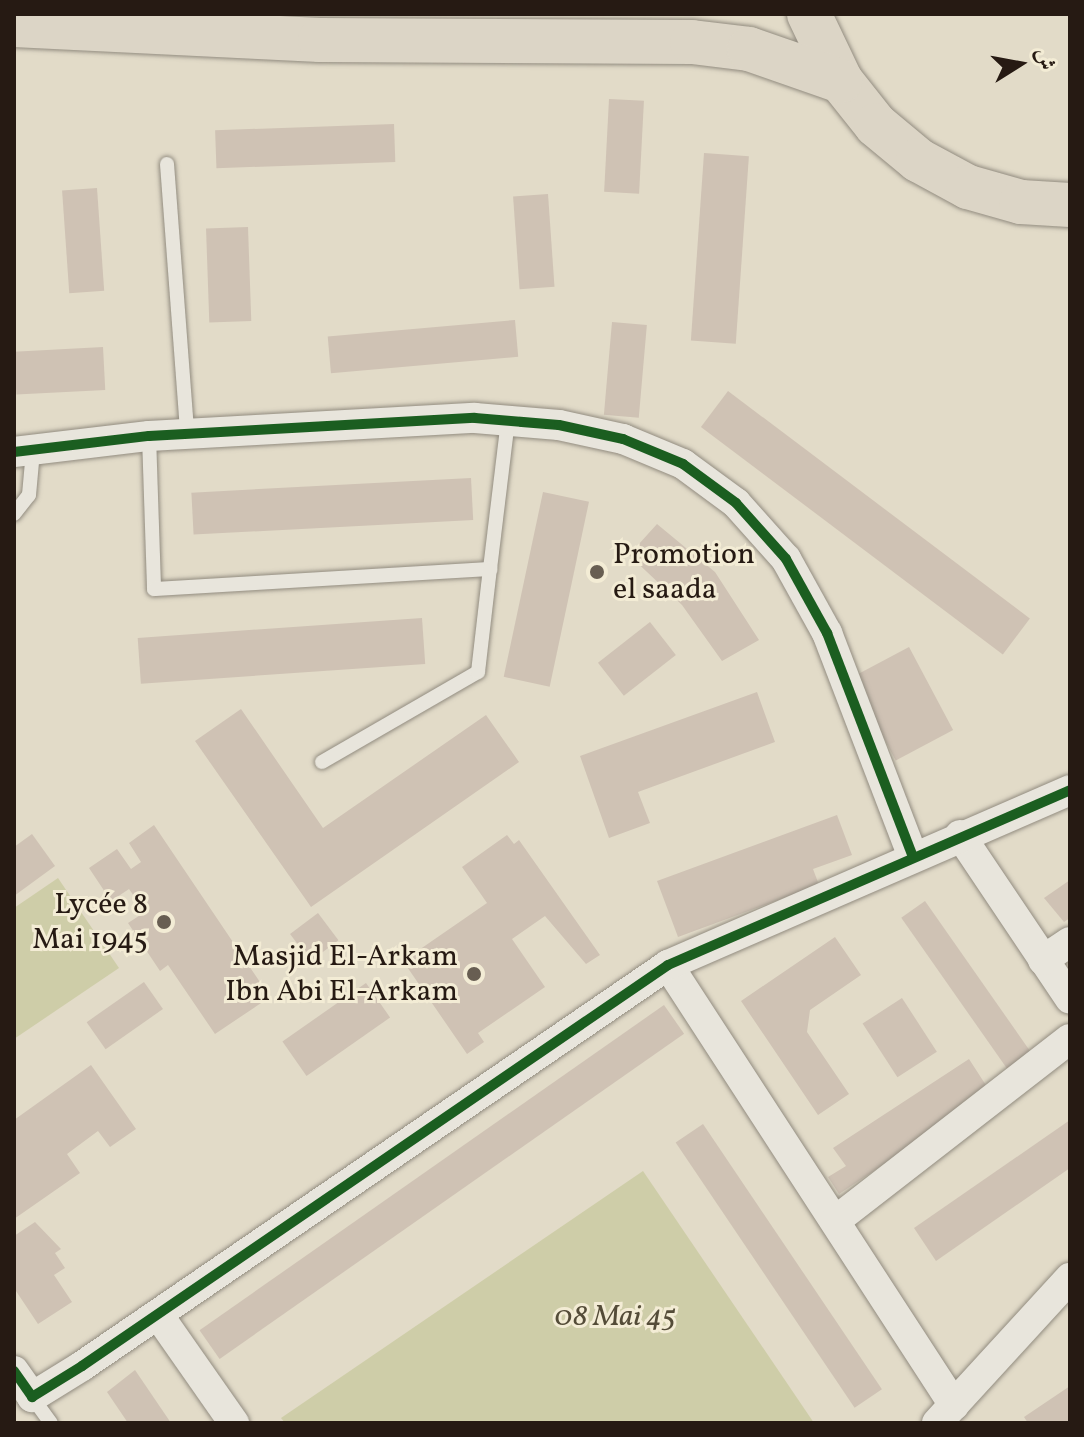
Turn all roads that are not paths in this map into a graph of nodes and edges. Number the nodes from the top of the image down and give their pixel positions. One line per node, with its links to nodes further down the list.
1 (809, 14): 3 (main road)
2 (14, 25): 3 (main road)
3 (841, 81): 5 (main road)
4 (167, 164): 9 (lane)
5 (1021, 202): 6 (main road); 7 (main road)
6 (1070, 205)
7 (1070, 232)
8 (508, 421): 9 (street); 13 (lane); 17 (street)
9 (187, 433): 10 (street)
10 (149, 436): 11 (street); 13 (lane)
11 (23, 452): 12 (lane)
12 (14, 514)
13 (490, 569): 14 (lane)
14 (322, 762)
15 (1070, 790): 16 (street)
16 (960, 835): 17 (street); 19 (street)
17 (912, 855): 20 (street)
18 (1070, 942): 19 (street)
19 (1043, 960): 21 (street)
20 (668, 965): 23 (street); 25 (street)
21 (1070, 999)
22 (1070, 1039): 23 (street)
23 (835, 1221): 28 (street)
24 (1070, 1278): 28 (street)
25 (159, 1316): 27 (street); 30 (street)
26 (14, 1371): 27 (street)
27 (32, 1397): 29 (lane)
28 (946, 1414)
29 (51, 1423)
30 (234, 1423)

